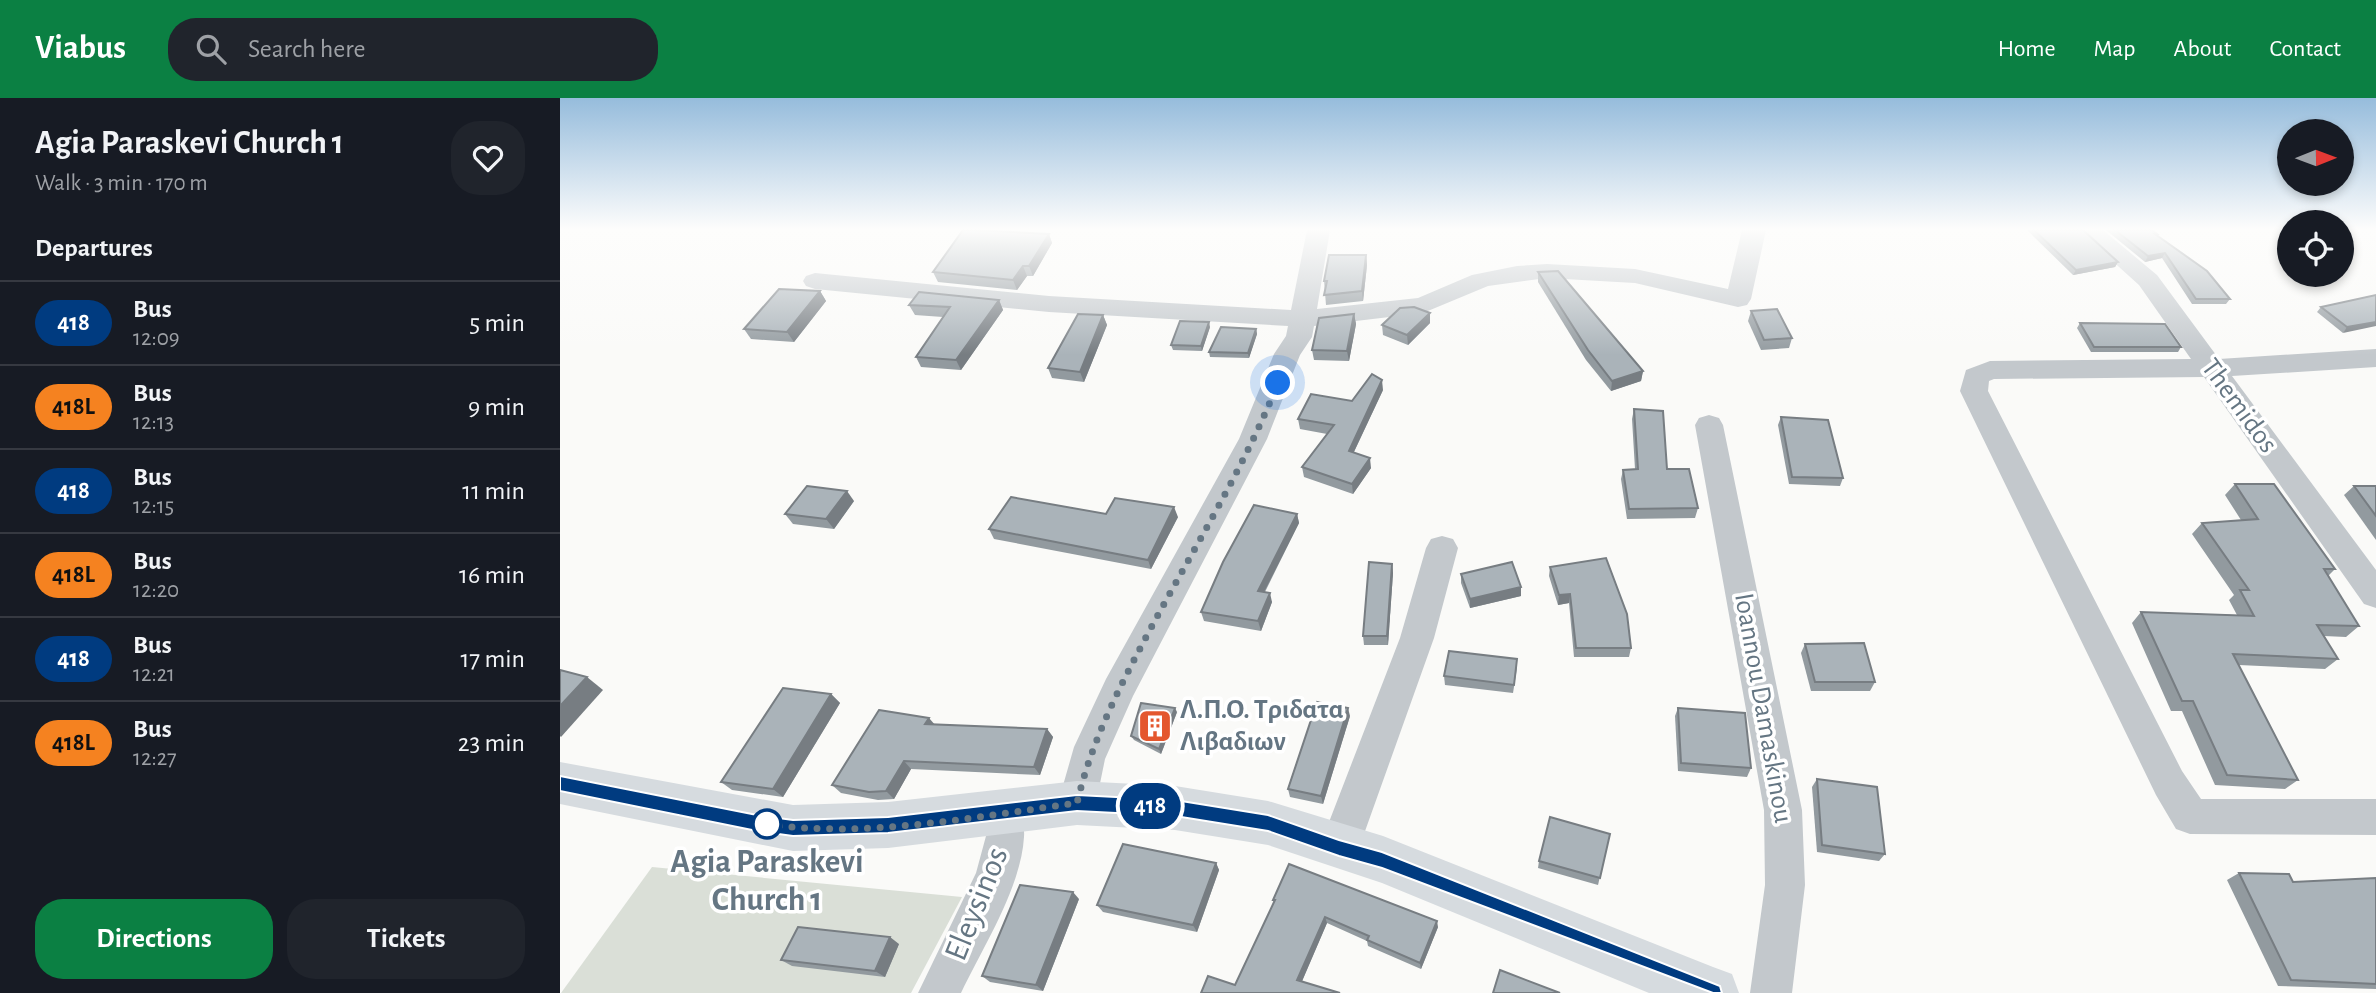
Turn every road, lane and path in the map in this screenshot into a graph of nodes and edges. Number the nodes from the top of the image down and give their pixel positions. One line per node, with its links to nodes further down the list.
1 (1311, 272): 7 (street)
2 (1536, 272): 7 (street)
3 (1560, 272): 4 (street)
4 (1744, 272)
5 (2138, 272): 9 (street, Themidos)
6 (815, 281): 7 (street)
7 (1303, 319): 14 (street)
8 (2376, 358): 9 (street)
9 (2211, 368): 12 (street, Themidos); 16 (street)
10 (1709, 425): 20 (street, Ioannou Damaskinou)
11 (1442, 548): 17 (street)
12 (2376, 595)
13 (560, 783): 15 (main road)
14 (1077, 803): 15 (main road); 17 (main road)
15 (1002, 813): 18 (street, Eleysinos)
16 (2376, 817)
17 (1339, 848): 19 (main road)
18 (939, 993)
19 (1713, 993)
20 (1771, 993)

